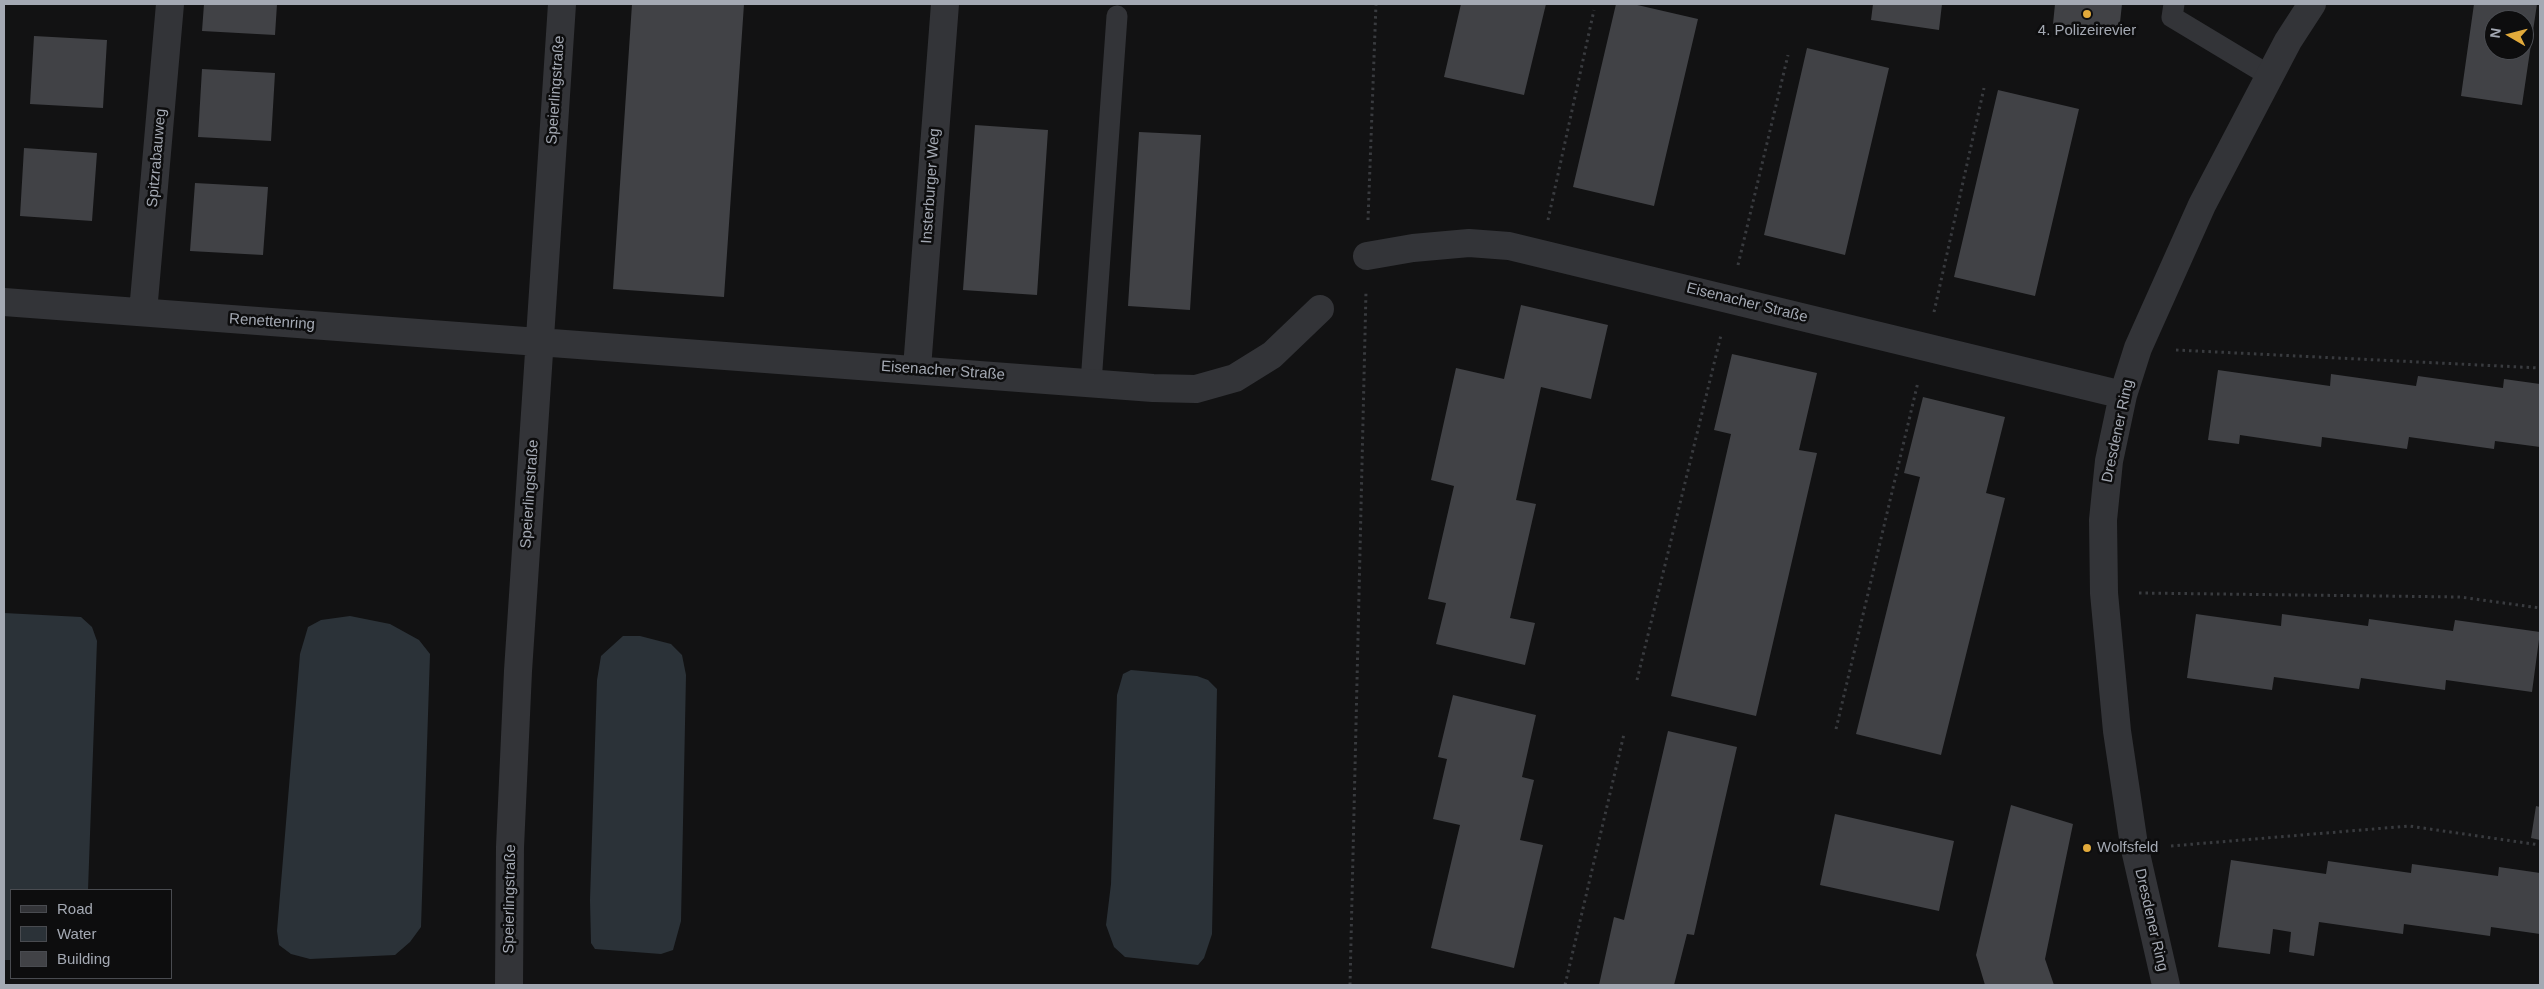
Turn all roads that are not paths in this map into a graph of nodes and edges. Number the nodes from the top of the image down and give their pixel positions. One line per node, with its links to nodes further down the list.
1 (170, 4): 11 (street, Spitzrabauweg)
2 (562, 4): 12 (street, Speierlingstraße)
3 (946, 4): 13 (street, Insterburger Weg)
4 (2174, 4): 7 (lane)
5 (2312, 4): 7 (street, Dresdener Ring)
6 (1117, 16): 14 (lane)
7 (2270, 76): 15 (street, Dresdener Ring)
8 (1367, 256): 15 (street, Eisenacher Straße)
9 (4, 302): 11 (street, Renettenring)
10 (1320, 309): 14 (street, Eisenacher Straße)
11 (143, 312): 12 (street, Renettenring)
12 (540, 342): 13 (street, Eisenacher Straße); 16 (street, Speierlingstraße)
13 (917, 368): 14 (street, Eisenacher Straße)
14 (1091, 383)
15 (2123, 395): 17 (street, Dresdener Ring)
16 (509, 985)
17 (2166, 985)

